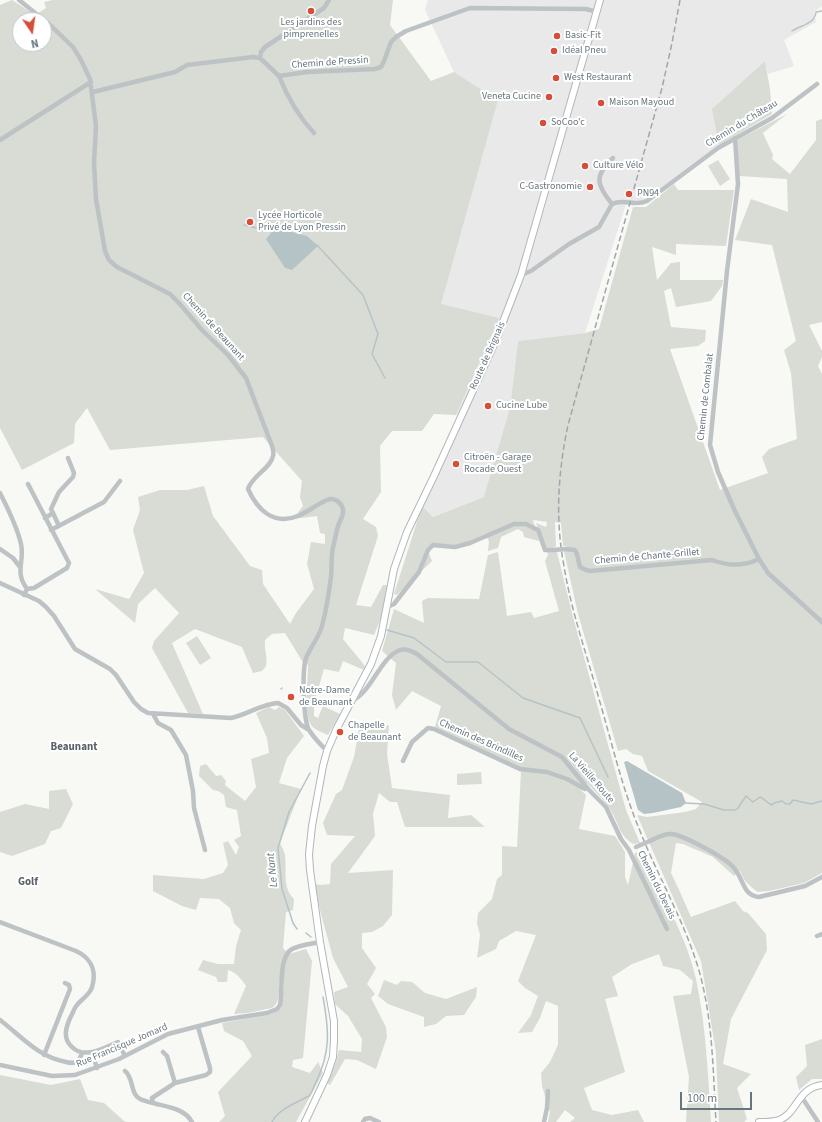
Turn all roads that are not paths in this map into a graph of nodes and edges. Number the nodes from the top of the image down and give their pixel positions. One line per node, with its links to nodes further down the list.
1 (19, 0): 7 (street, Chemin de Beaunant)
2 (329, 0): 5 (street)
3 (600, 0): 4 (main road, Route de Brignais)
4 (597, 12): 6 (street, Chemin de Pressin); 15 (main road, Route de Brignais)
5 (260, 58): 6 (street, Chemin de Pressin); 9 (street)
6 (279, 76): 10 (street, Chemin de Pressin)
7 (91, 82): 9 (street, Chemin de Beaunant); 12 (street)
8 (817, 84): 11 (street, Chemin du Château)
9 (93, 92): 34 (street, Chemin de Beaunant)
10 (314, 133)
11 (735, 138): 14 (street, Chemin du Château); 25 (street, Chemin de Combalat)
12 (0, 140)
13 (613, 158): 14 (street)
14 (612, 204): 15 (street)
15 (521, 275): 30 (main road, Route de Brignais)
16 (68, 458): 20 (street)
17 (120, 481): 22 (street)
18 (28, 484): 21 (street)
19 (0, 493): 26 (street)
20 (53, 513): 21 (street); 22 (street)
21 (45, 518): 23 (street)
22 (59, 526): 23 (street)
23 (51, 530): 28 (street)
24 (0, 549): 26 (street)
25 (759, 560): 30 (street, Chemin de Chante-Grillet, bridge); 31 (street, Chemin de Combalat)
26 (20, 567): 28 (street)
27 (0, 583): 29 (street)
28 (27, 589): 29 (street)
29 (24, 595): 33 (street)
30 (387, 607): 32 (main road, Route de Brignais)
31 (822, 622)
32 (351, 702): 35 (main road, Route de Brignais); 37 (street, La Vieille Route)
33 (153, 714): 34 (street); 38 (street)
34 (309, 730): 35 (street, Chemin de Beaunant)
35 (327, 751): 43 (main road, Route de Brignais)
36 (403, 761): 37 (street, Chemin des Brindilles)
37 (589, 790): 39 (street, La Vieille Route)
38 (204, 850)
39 (629, 850): 40 (street, bridge); 42 (street, Chemin du Devais)
40 (822, 877)
41 (0, 922): 48 (street)
42 (667, 929)
43 (320, 942): 46 (street, Rue Francisque Jomard); 61 (main road, Route de Brignais)
44 (65, 983): 50 (street)
45 (0, 1020): 50 (street)
46 (198, 1027): 51 (street, Rue Francisque Jomard); 55 (street)
47 (163, 1052): 55 (street)
48 (82, 1053): 49 (street); 50 (street)
49 (92, 1053): 51 (street); 53 (street)
50 (44, 1055)
51 (125, 1056): 53 (street, Rue Francisque Jomard)
52 (0, 1065): 53 (street, Rue Francisque Jomard)
53 (97, 1068)
54 (125, 1071): 59 (street)
55 (175, 1083): 59 (street)
56 (822, 1085): 58 (main road)
57 (548, 1091): 64 (street)
58 (801, 1096): 65 (main road); 66 (street)
59 (153, 1103): 60 (street)
60 (192, 1122)
61 (305, 1122)
62 (363, 1122): 63 (street)
63 (379, 1122)
64 (544, 1122)
65 (760, 1122)
66 (818, 1122)

